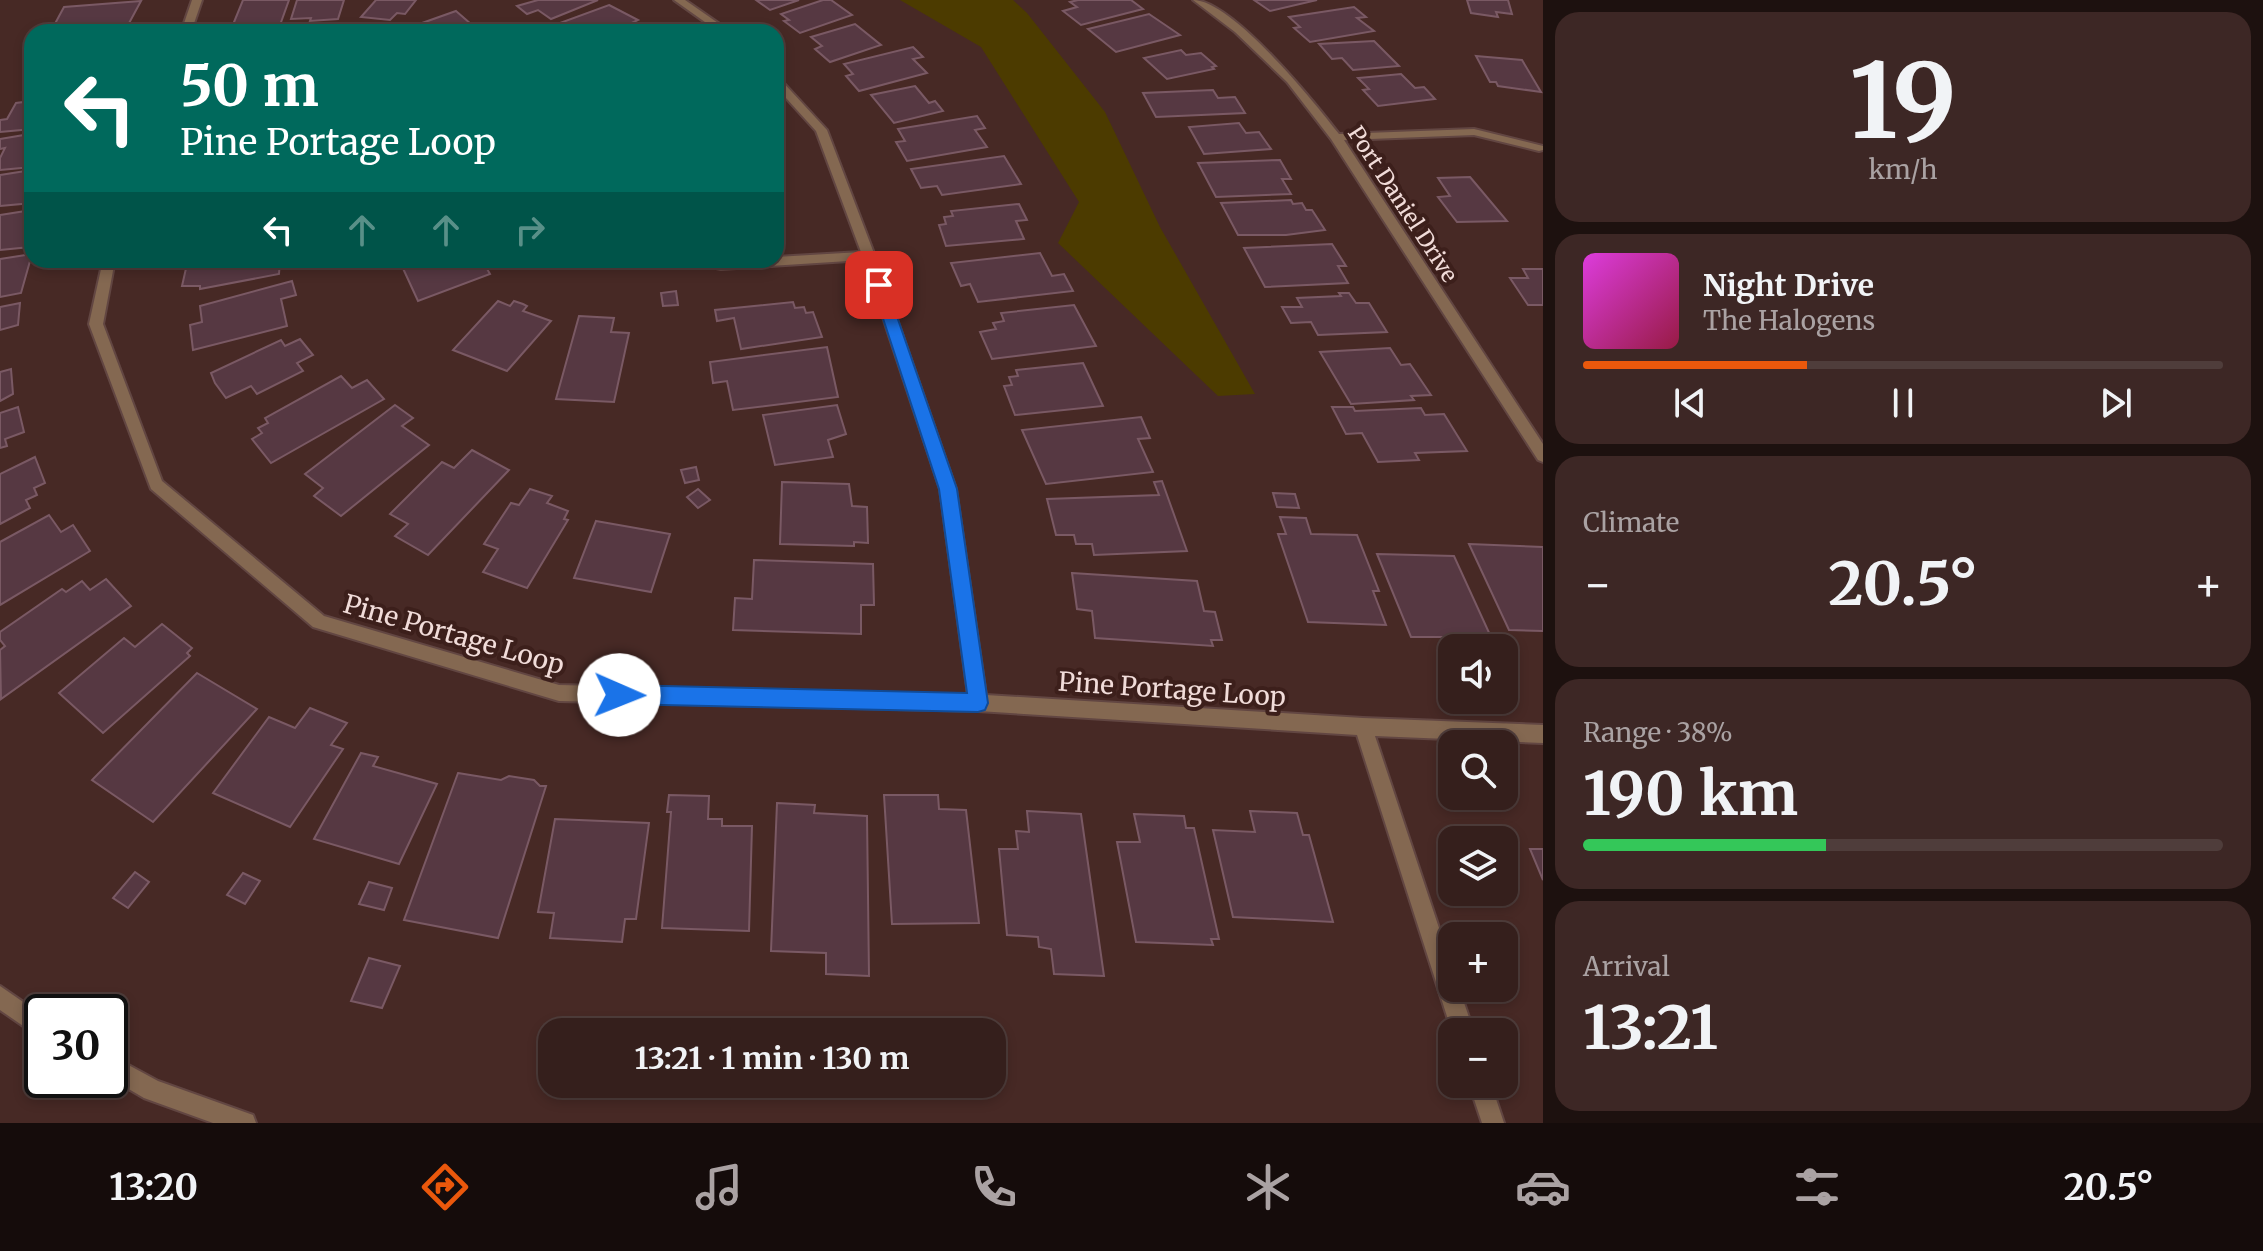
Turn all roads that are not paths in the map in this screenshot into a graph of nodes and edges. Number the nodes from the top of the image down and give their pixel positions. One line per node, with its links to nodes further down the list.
1 (197, 0): 4 (street)
2 (679, 0): 5 (street)
3 (1198, 0): 7 (street, Port Daniel Drive)
4 (189, 24)
5 (714, 24)
6 (784, 90): 9 (street)
7 (1336, 137): 8 (street); 12 (street, Port Daniel Drive)
8 (1539, 148)
9 (869, 256): 10 (street); 13 (street)
10 (784, 261)
11 (107, 268): 13 (street, Pine Portage Loop)
12 (1543, 456)
13 (978, 703): 14 (street, Pine Portage Loop)
14 (1363, 727): 15 (street, Pine Portage Loop); 18 (street)
15 (1543, 734)
16 (0, 997): 17 (street)
17 (24, 1015)
18 (1458, 1018)
19 (128, 1076): 21 (street)
20 (1485, 1098): 22 (street)
21 (245, 1123)
22 (1493, 1123)

